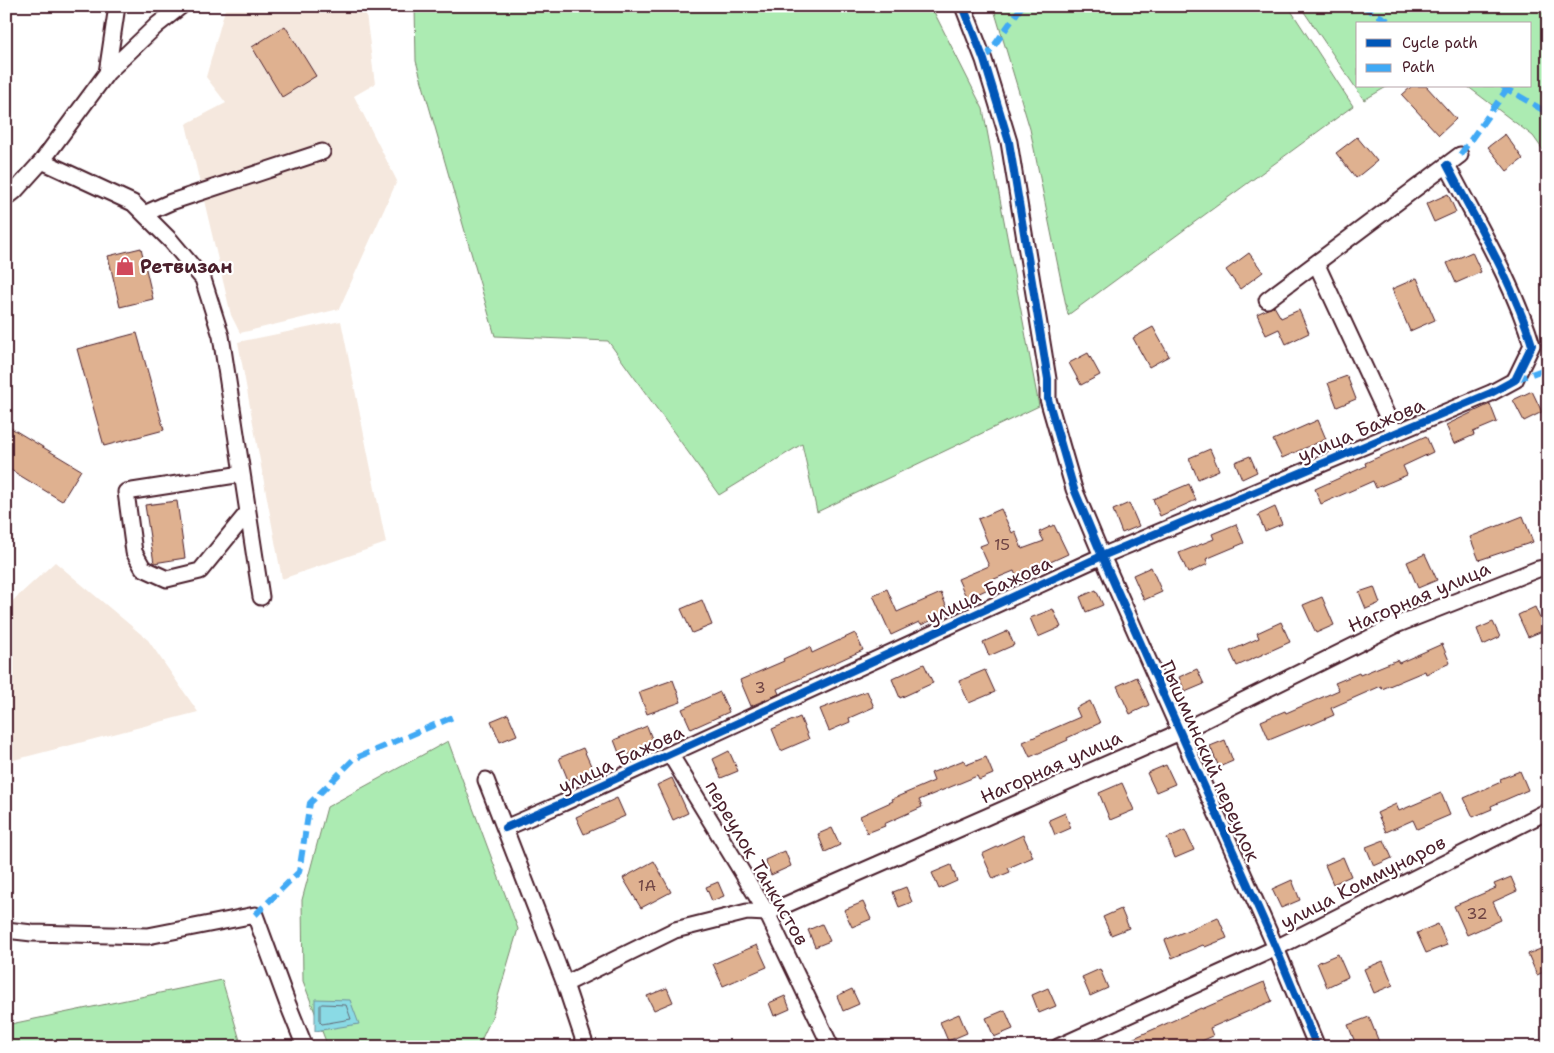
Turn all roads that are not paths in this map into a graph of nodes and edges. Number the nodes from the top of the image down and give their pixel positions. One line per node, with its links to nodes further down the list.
1 (117, 6): 4 (street)
2 (963, 6): 16 (street, Пышминский переулок)
3 (177, 7): 4 (street)
4 (107, 72): 7 (street)
5 (322, 152): 10 (street)
6 (1460, 155): 8 (street)
7 (42, 161): 9 (street); 10 (street)
8 (1447, 165): 11 (street); 13 (street, улица Бажова)
9 (6, 198)
10 (144, 214): 14 (street)
11 (1316, 263): 12 (street); 13 (street)
12 (1267, 300)
13 (1395, 433): 16 (street, улица Бажова)
14 (242, 474): 15 (street); 15 (street)
15 (248, 512): 18 (street)
16 (1102, 556): 19 (street, Пышминский переулок); 20 (street, улица Бажова)
17 (1548, 567): 19 (street, Нагорная улица)
18 (261, 597)
19 (1180, 732): 24 (street, Нагорная улица); 26 (street, Пышминский переулок)
20 (670, 754): 23 (street, улица Бажова); 24 (street, переулок Танкистов)
21 (486, 780): 23 (street)
22 (1548, 811): 26 (street, улица Коммунаров)
23 (505, 828): 27 (street)
24 (767, 913): 27 (street, Нагорная улица); 30 (street, переулок Танкистов)
25 (6, 930): 28 (street)
26 (1276, 948): 31 (street, улица Коммунаров); 32 (street, Пышминский переулок)
27 (565, 984): 29 (street)
28 (305, 1047)
29 (586, 1047)
30 (831, 1047)
31 (1058, 1047)
32 (1317, 1047)

